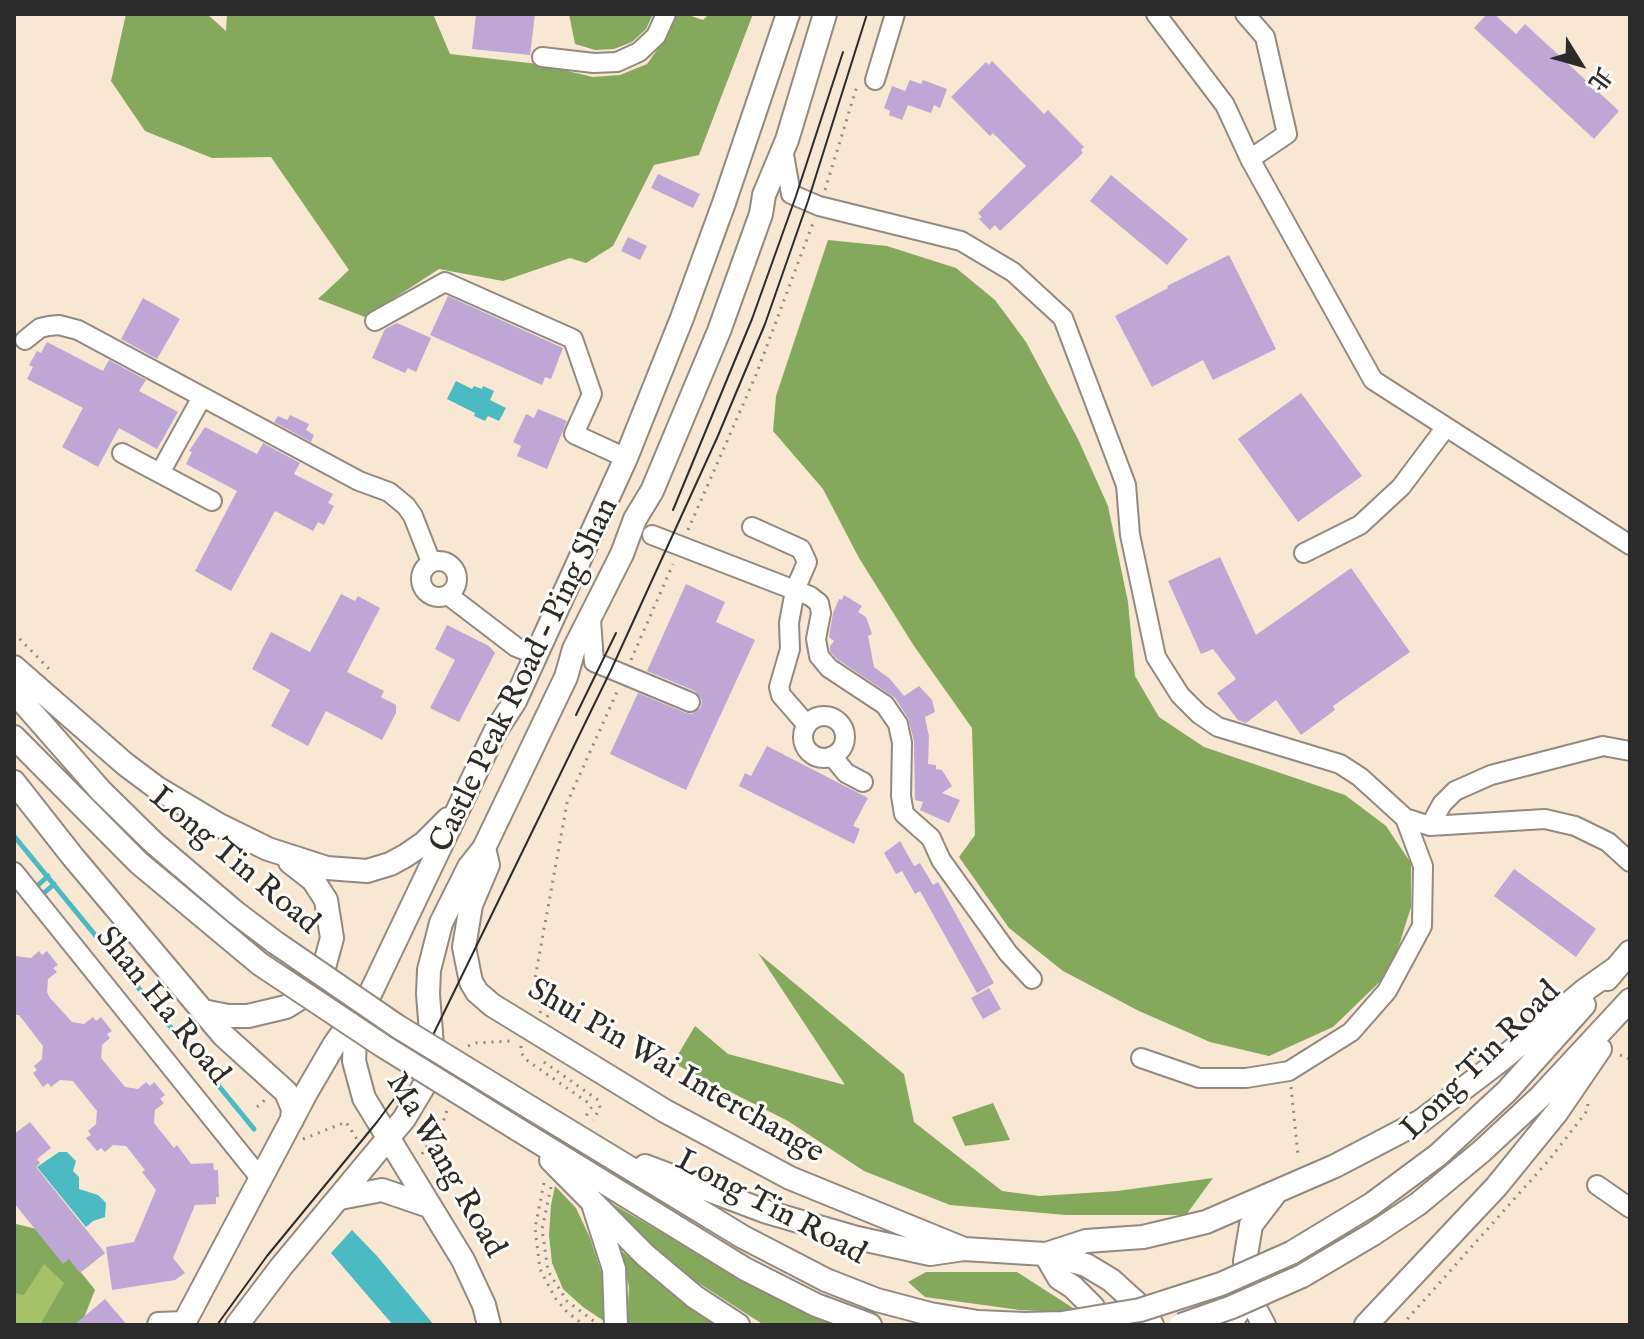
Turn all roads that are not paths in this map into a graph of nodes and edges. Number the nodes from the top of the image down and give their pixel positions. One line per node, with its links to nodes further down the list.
1 (666, 14): 7 (street)
2 (788, 14): 18 (main road, Castle Peak Road – Ping Shan)
3 (825, 14): 9 (main road, Castle Peak Road – Ping Shan)
4 (895, 14): 8 (street)
5 (1156, 14): 10 (street)
6 (1245, 14): 10 (street)
7 (542, 57)
8 (867, 80)
9 (783, 149): 11 (street); 12 (main road, Castle Peak Road – Ping Shan)
10 (1250, 159): 16 (street)
11 (791, 194): 12 (street); 44 (street)
12 (761, 214): 20 (main road, Castle Peak Road – Ping Shan)
13 (375, 321): 18 (street)
14 (25, 340): 15 (street)
15 (202, 397): 19 (street); 27 (street)
16 (1446, 427): 24 (street); 25 (street)
17 (122, 453): 19 (street)
18 (626, 458): 31 (main road, Castle Peak Road – Ping Shan)
19 (160, 473): 21 (street)
20 (652, 491): 23 (street); 26 (main road, Castle Peak Road – Ping Shan)
21 (212, 501)
22 (752, 527): 28 (street)
23 (652, 535): 26 (street); 28 (street)
24 (1630, 545)
25 (1304, 553)
26 (622, 554): 30 (main road, Castle Peak Road – Ping Shan)
27 (431, 562): 29 (street); 29 (street)
28 (795, 590): 37 (street); 51 (street)
29 (448, 595): 31 (street)
30 (591, 620): 32 (street); 34 (main road, Castle Peak Road – Ping Shan)
31 (536, 655): 43 (main road, Castle Peak Road – Ping Shan)
32 (594, 662): 34 (street); 36 (street)
33 (14, 667): 47 (main road)
34 (566, 677): 46 (main road, Castle Peak Road – Ping Shan)
35 (14, 692): 56 (main road, Long Tin Road, bridge)
36 (690, 702)
37 (807, 725): 40 (street); 40 (street)
38 (14, 737): 58 (main road, Long Tin Road, bridge)
39 (1630, 751): 45 (street)
40 (832, 756): 42 (street)
41 (14, 782): 54 (main road)
42 (863, 782)
43 (460, 807): 47 (main road); 52 (main road, Castle Peak Road – Ping Shan)
44 (1405, 818): 45 (street); 55 (street)
45 (1430, 826): 48 (street)
46 (484, 848): 59 (main road, Castle Peak Road – Ping Shan); 67 (main road, Shui Pin Wai Interchange)
47 (268, 849): 54 (main road)
48 (1630, 862)
49 (14, 872): 60 (street, Shan Ha Road)
50 (1623, 960): 62 (main road); 71 (main road, Long Tin Road, bridge)
51 (1032, 979)
52 (371, 992): 57 (main road, Castle Peak Road – Ping Shan); 59 (main road, Ma Wang Road)
53 (1630, 1002): 80 (main road, Long Tin Road, bridge); 83 (main road)
54 (203, 1011): 57 (main road)
55 (1141, 1058)
56 (579, 1124): 67 (main road); 71 (main road, Long Tin Road)
57 (288, 1128): 60 (main road, Castle Peak Road – Ping Shan)
58 (522, 1132): 64 (main road); 77 (main road, Long Tin Road)
59 (388, 1140): 63 (main road, Castle Peak Road – Ping Shan); 65 (main road, Ma Wang Road)
60 (261, 1179): 70 (main road, Castle Peak Road – Ping Shan)
61 (1597, 1185): 66 (street)
62 (1274, 1195): 68 (main road); 69 (main road)
63 (340, 1198): 65 (main road); 73 (main road, Castle Peak Road – Ping Shan)
64 (593, 1202): 75 (main road); 76 (main road)
65 (429, 1206): 74 (main road, Ma Wang Road)
66 (1630, 1208)
67 (964, 1249): 68 (main road, Shui Pin Wai Interchange)
68 (1045, 1254): 78 (main road); 79 (main road, Shui Pin Wai Interchange)
69 (1248, 1295): 81 (main road); 82 (main road)
70 (184, 1323): 72 (street)
71 (1025, 1324)
72 (157, 1325)
73 (237, 1325)
74 (489, 1325)
75 (616, 1325)
76 (738, 1325)
77 (870, 1325)
78 (1100, 1325)
79 (1152, 1325)
80 (1181, 1325)
81 (1230, 1325)
82 (1264, 1325)
83 (1366, 1325)

